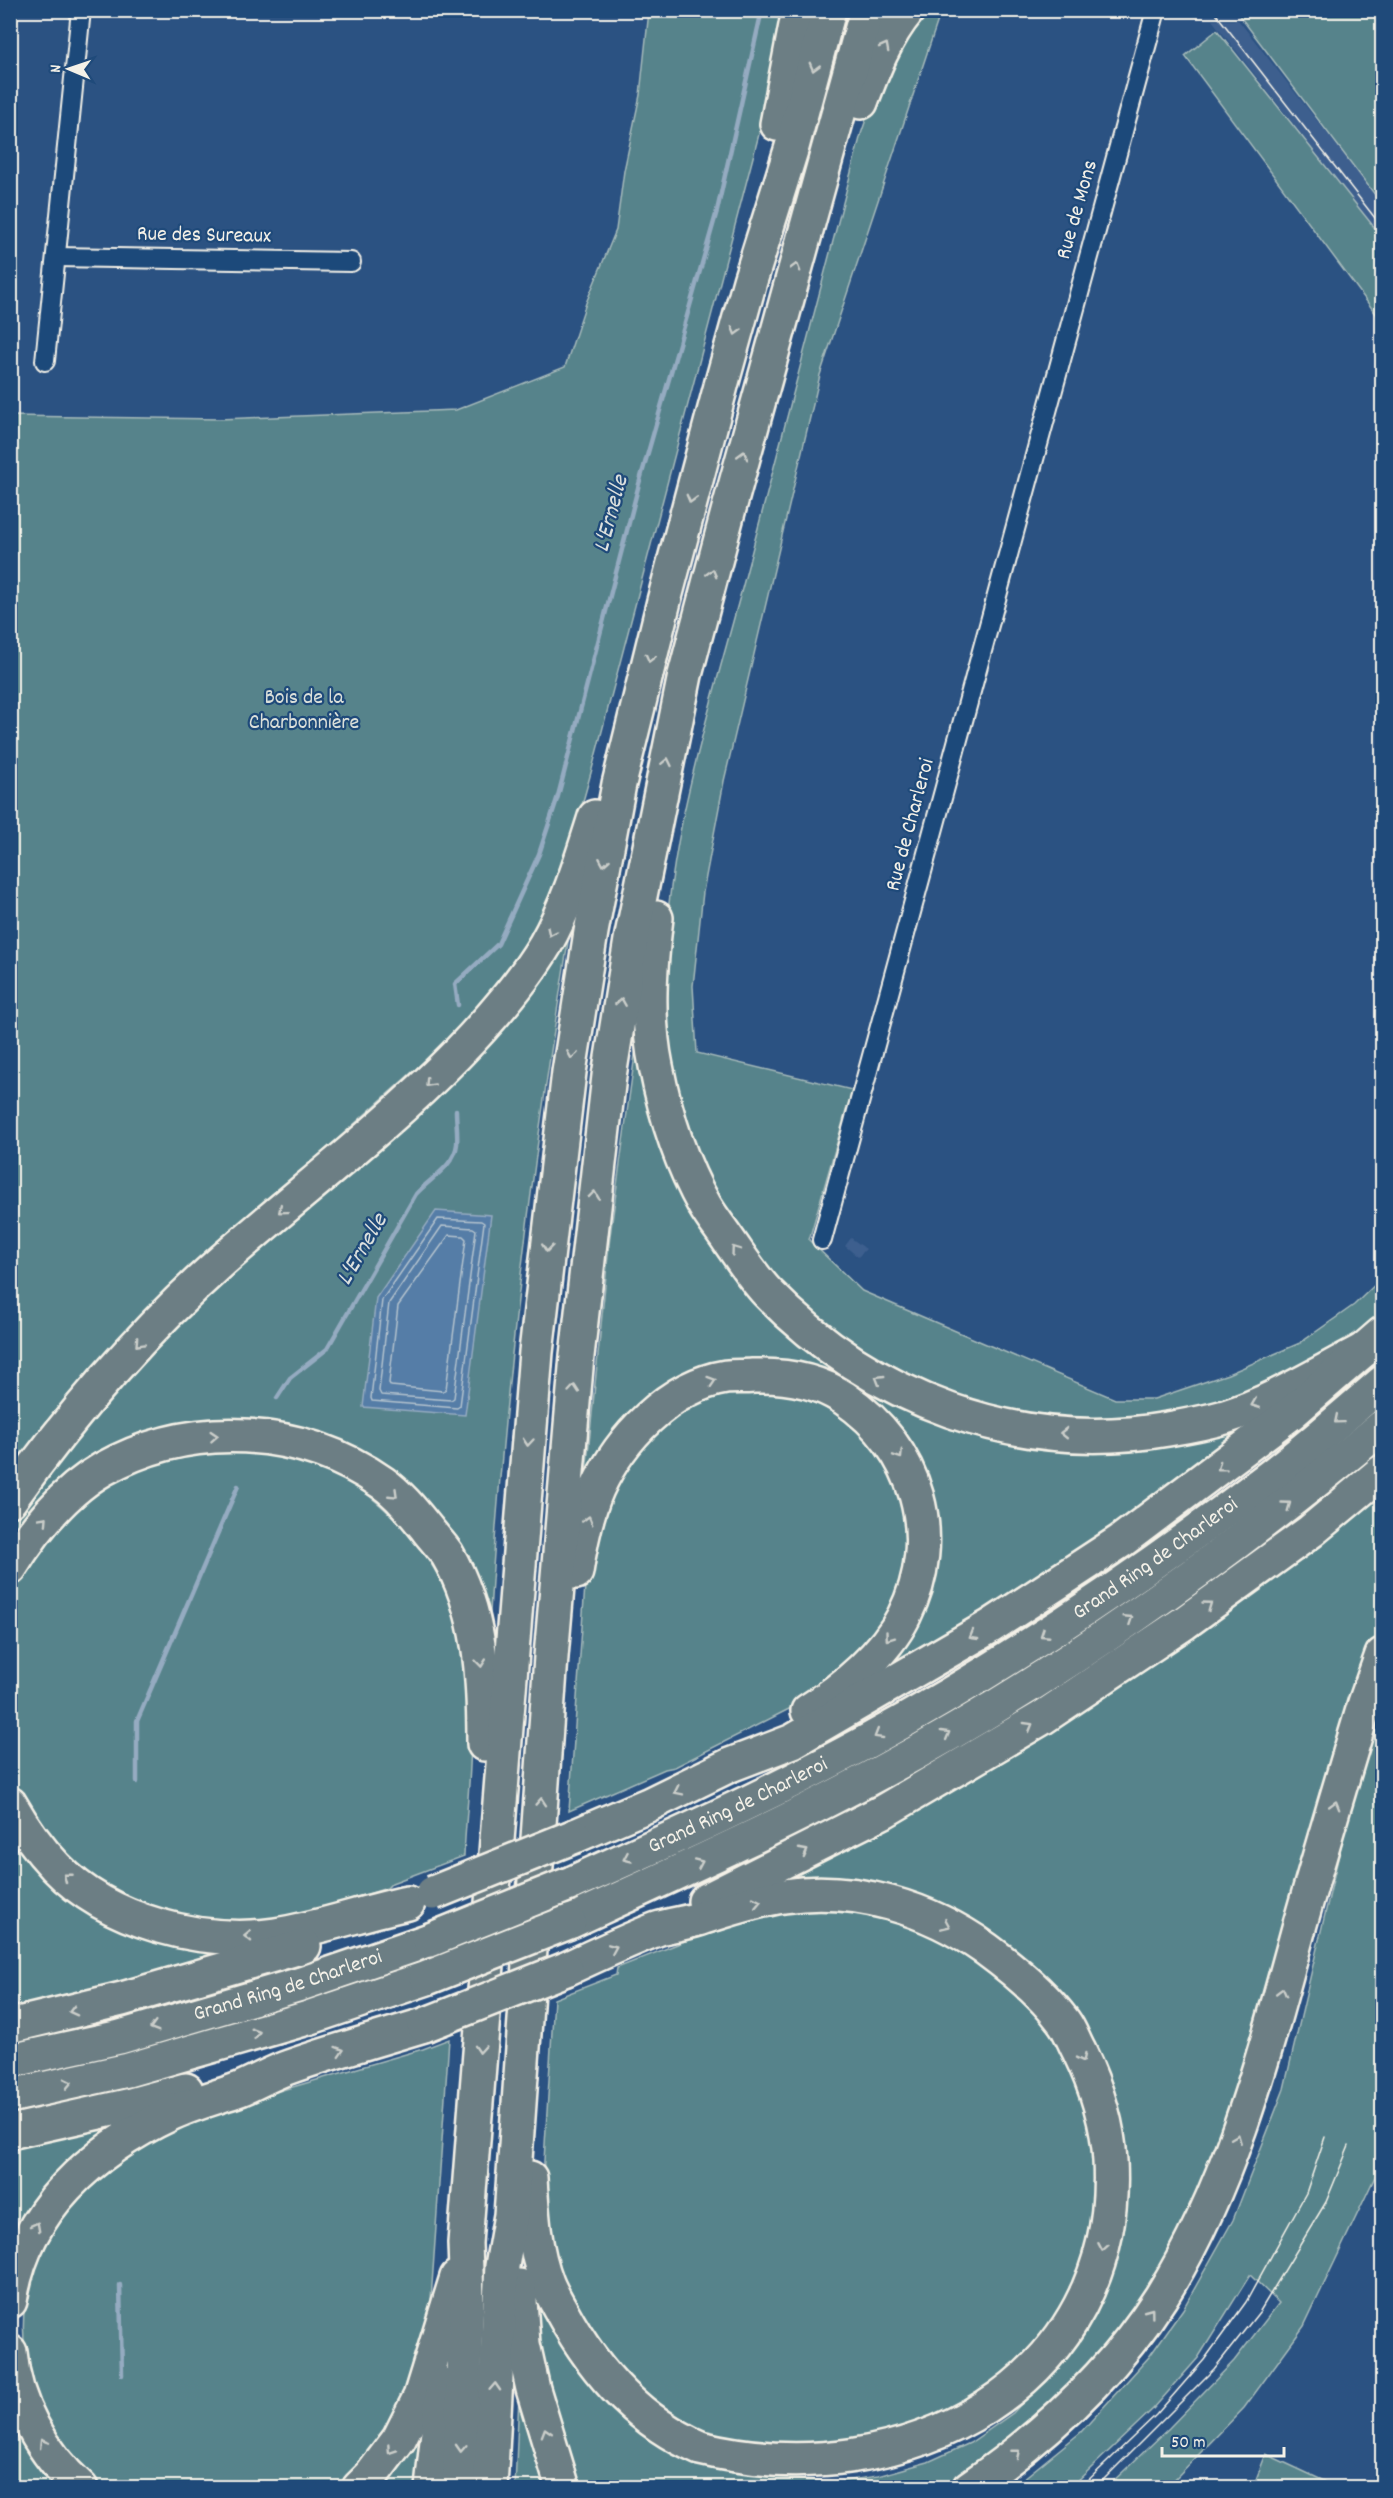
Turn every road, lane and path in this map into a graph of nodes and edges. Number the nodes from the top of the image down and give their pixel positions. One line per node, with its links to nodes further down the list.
1 (81, 10): 8 (street)
2 (799, 10): 10 (highway)
3 (829, 10): 10 (highway, one-way to 10)
4 (867, 10): 7 (highway)
5 (908, 10): 7 (highway, one-way to 5)
6 (1156, 10): 12 (street, Rue de Mons)
7 (828, 153): 14 (highway, one-way to 7)
8 (56, 257): 9 (street, Rue des Sureaux); 11 (street)
9 (351, 262)
10 (750, 281): 13 (highway, one-way to 13)
11 (45, 361)
12 (1044, 422): 15 (street, Rue de Charleroi)
13 (619, 784): 20 (highway, one-way to 20); 26 (highway, one-way to 26)
14 (655, 820): 16 (highway, one-way to 14); 23 (highway, one-way to 14)
15 (822, 1240)
16 (1373, 1342): 24 (highway, one-way to 24)
17 (1383, 1383): 30 (highway, Grand Ring de Charleroi, one-way to 30, bridge)
18 (1383, 1426): 32 (highway, Grand Ring de Charleroi, one-way to 18, bridge)
19 (1383, 1472): 28 (highway, one-way to 19)
20 (10, 1500)
21 (10, 1568): 26 (highway, one-way to 26)
22 (1383, 1655): 46 (highway, one-way to 22)
23 (551, 1657): 24 (highway, one-way to 24); 33 (highway, one-way to 23)
24 (730, 1765): 27 (highway, one-way to 27, bridge)
25 (10, 1804): 27 (highway, one-way to 25)
26 (497, 1823): 36 (highway, one-way to 36)
27 (420, 1898): 29 (highway, one-way to 29)
28 (660, 1928): 31 (highway, one-way to 28, bridge); 33 (highway, one-way to 33)
29 (10, 2026)
30 (10, 2061)
31 (284, 2069): 34 (highway); 38 (highway, one-way to 31)
32 (10, 2096)
33 (516, 2127): 35 (highway)
34 (10, 2132)
35 (511, 2215): 44 (highway, one-way to 35); 45 (highway, one-way to 35)
36 (465, 2243): 37 (highway); 43 (highway, one-way to 43)
37 (451, 2299): 41 (highway, one-way to 41); 42 (highway)
38 (10, 2301)
39 (10, 2352): 40 (highway, one-way to 39)
40 (81, 2487)
41 (359, 2487)
42 (432, 2487)
43 (459, 2487)
44 (490, 2487)
45 (563, 2487)
46 (969, 2487)

